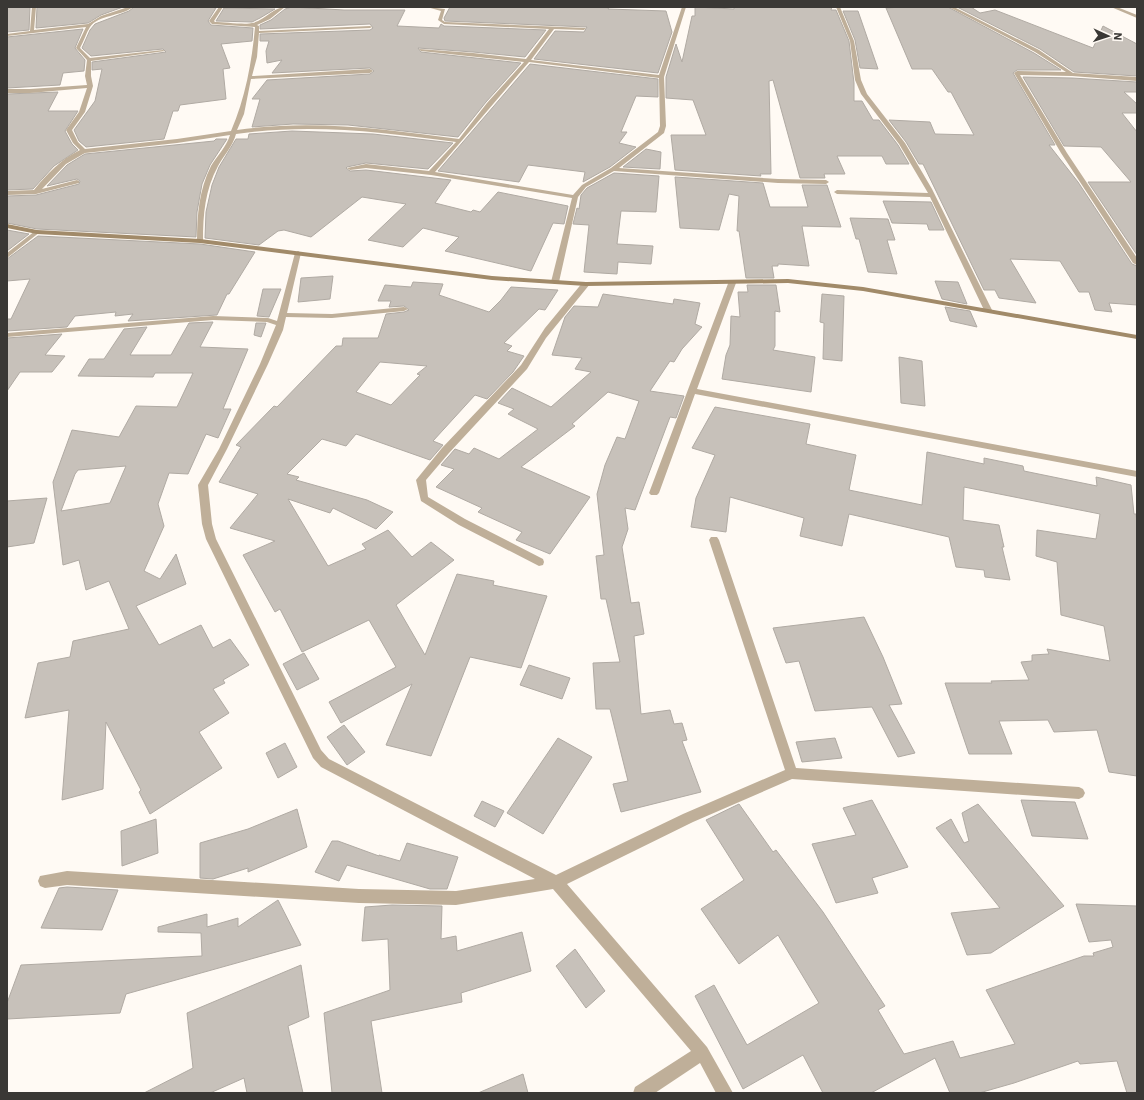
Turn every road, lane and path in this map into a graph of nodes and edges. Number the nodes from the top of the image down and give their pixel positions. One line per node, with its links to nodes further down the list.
1 (34, 7): 16 (street)
2 (131, 7): 12 (street)
3 (221, 7): 11 (street)
4 (283, 7): 11 (street)
5 (429, 7): 14 (street)
6 (684, 7): 25 (street)
7 (838, 7): 41 (street)
8 (951, 7): 24 (street)
9 (1113, 7): 10 (street)
10 (1137, 17)
11 (254, 24): 17 (street)
12 (89, 25): 16 (street); 21 (street)
13 (370, 27): 17 (street)
14 (553, 27): 15 (street); 22 (street)
15 (584, 29)
16 (32, 32): 18 (street)
17 (257, 32): 26 (street)
18 (7, 35)
19 (421, 50): 22 (street)
20 (163, 51): 21 (street)
21 (89, 60): 28 (street)
22 (528, 60): 25 (street); 31 (street)
23 (370, 71): 26 (street)
24 (1072, 74): 27 (street); 47 (street)
25 (661, 76): 34 (street)
26 (248, 78): 30 (street)
27 (1137, 80)
28 (90, 86): 29 (street); 32 (street)
29 (7, 91)
30 (233, 133): 31 (street); 32 (street); 45 (street)
31 (460, 141): 35 (street)
32 (84, 151): 38 (street)
33 (350, 168): 35 (street)
34 (613, 169): 37 (street); 42 (street)
35 (431, 173): 42 (street)
36 (77, 182): 38 (street)
37 (826, 182)
38 (36, 192): 40 (street)
39 (837, 192): 41 (street)
40 (7, 193)
41 (932, 195): 54 (street)
42 (575, 197): 50 (street)
43 (7, 226): 44 (main road)
44 (37, 232): 45 (main road); 48 (street)
45 (200, 241): 46 (main road)
46 (298, 253): 50 (main road); 55 (street)
47 (1134, 253): 49 (street)
48 (7, 256)
49 (1137, 263)
50 (555, 282): 52 (main road)
51 (732, 283): 52 (main road); 54 (main road); 58 (street)
52 (586, 284): 62 (street)
53 (404, 309): 55 (street)
54 (988, 310): 57 (main road)
55 (281, 319): 56 (street); 66 (street)
56 (7, 335)
57 (1137, 337)
58 (691, 391): 59 (street); 60 (street)
59 (1137, 474)
60 (654, 493)
61 (714, 540): 63 (street)
62 (539, 562)
63 (792, 773): 64 (street); 66 (street)
64 (1078, 793)
65 (45, 881): 66 (street)
66 (556, 882): 67 (street)
67 (702, 1052): 68 (street); 69 (street)
68 (641, 1093)
69 (725, 1093)

